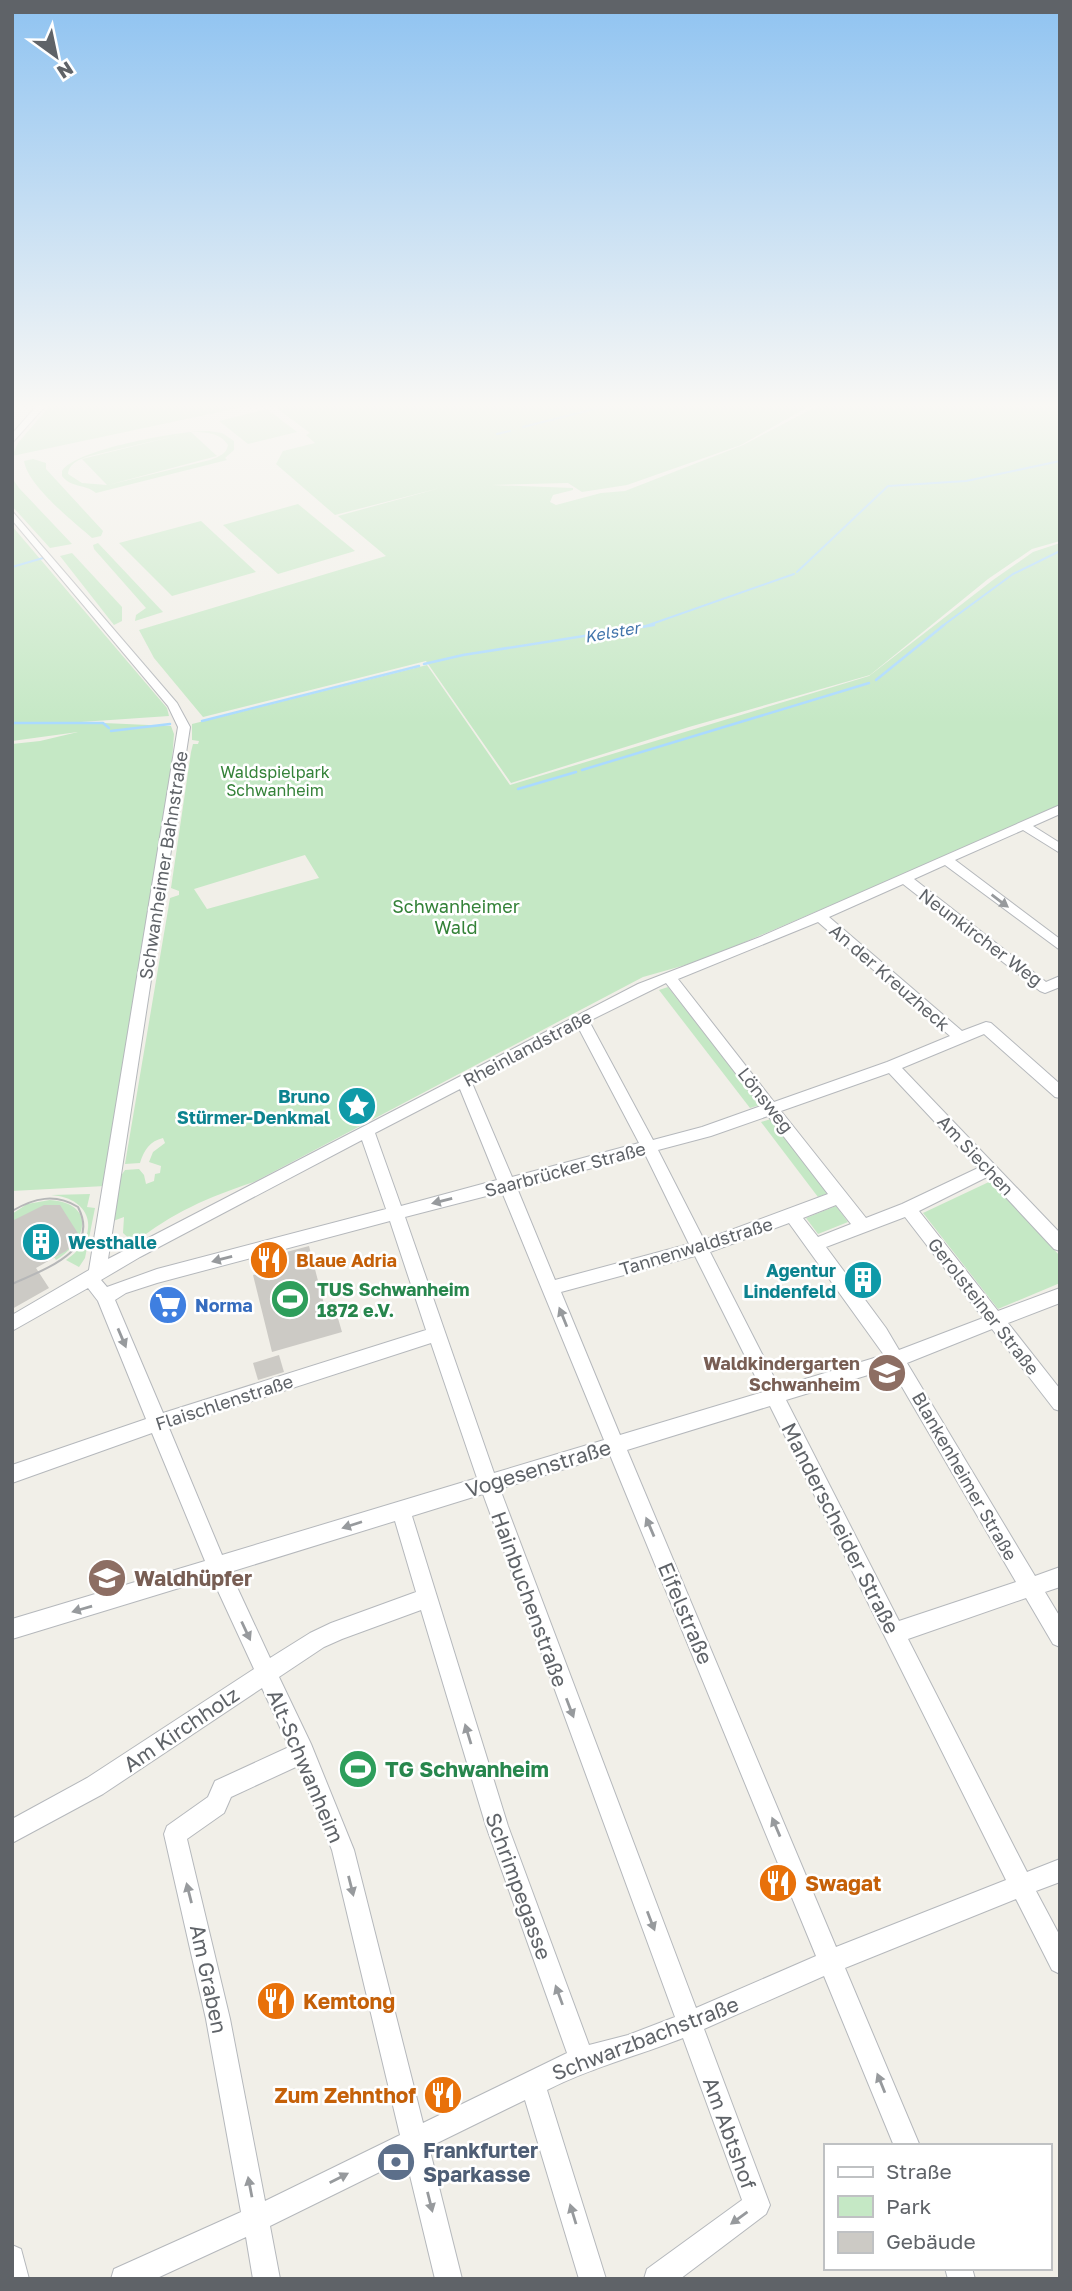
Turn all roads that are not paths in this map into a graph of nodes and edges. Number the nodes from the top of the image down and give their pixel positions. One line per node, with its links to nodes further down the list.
1 (12, 514): 30 (street, Schwanheimer Bahnstraße)
2 (1060, 809): 3 (street, Rheinlandstraße)
3 (1024, 825): 4 (street); 5 (street, Rheinlandstraße)
4 (1060, 849)
5 (946, 860): 6 (street, Rheinlandstraße); 8 (street, one-way to 8)
6 (904, 878): 7 (street, Rheinlandstraße); 10 (street, Neunkircher Weg)
7 (819, 916): 9 (street, Rheinlandstraße); 12 (street, An der Kreuzheck)
8 (1060, 946)
9 (668, 976): 11 (street, Rheinlandstraße); 16 (street, Lönsweg)
10 (1060, 981)
11 (581, 1020): 14 (street, Rheinlandstraße); 18 (street, Manderscheider Straße)
12 (961, 1038): 13 (street, Saarbrücker Straße); 15 (street, Saarbrücker Straße)
13 (892, 1066): 16 (street, Saarbrücker Straße); 19 (street, Am Siechen)
14 (464, 1081): 17 (street, Rheinlandstraße); 20 (street, Eifelstraße)
15 (1060, 1093)
16 (774, 1110): 18 (street, Saarbrücker Straße); 21 (street, Lönsweg)
17 (367, 1132): 23 (street, Hainbuchenstraße); 29 (street, Rheinlandstraße)
18 (649, 1147): 20 (street, Saarbrücker Straße); 28 (street, Manderscheider Straße)
19 (990, 1169): 22 (street); 26 (street, Am Siechen)
20 (508, 1184): 23 (street, Saarbrücker Straße, one-way to 23); 32 (street, Eifelstraße)
21 (839, 1197): 24 (street, Tannenwaldstraße); 25 (street, Lönsweg)
22 (908, 1209): 25 (street); 35 (street, Gerolsteiner Straße)
23 (394, 1213): 31 (street, Saarbrücker Straße, one-way to 31); 37 (street, Hainbuchenstraße)
24 (792, 1215): 27 (street, Blankenheimer Straße); 28 (street, Tannenwaldstraße)
25 (862, 1226): 27 (street)
26 (1060, 1244)
27 (814, 1245): 38 (street, Blankenheimer Straße)
28 (700, 1248): 32 (street, Tannenwaldstraße); 39 (street, Manderscheider Straße)
29 (118, 1260): 30 (street, Rheinlandstraße); 31 (street)
30 (94, 1276): 34 (street, Alt-Schwanheim); 36 (street, Rheinlandstraße)
31 (136, 1282): 34 (street, Saarbrücker Straße)
32 (551, 1288): 42 (street, Eifelstraße, one-way to 32)
33 (1060, 1295): 35 (street, Vogesenstraße)
34 (105, 1297): 41 (street, Alt-Schwanheim, one-way to 41)
35 (996, 1321): 38 (street, Vogesenstraße); 40 (street, Gerolsteiner Straße)
36 (12, 1324)
37 (437, 1334): 41 (street, Flaischlenstraße); 44 (street, Hainbuchenstraße)
38 (896, 1359): 39 (street, Vogesenstraße); 48 (street, Blankenheimer Straße)
39 (774, 1396): 42 (street, Vogesenstraße); 51 (street, Manderscheider Straße)
40 (1060, 1403)
41 (158, 1423): 43 (street, Flaischlenstraße); 46 (street, Alt-Schwanheim)
42 (615, 1445): 44 (street, Vogesenstraße); 58 (street, Eifelstraße, one-way to 42)
43 (12, 1474)
44 (488, 1483): 45 (street, Vogesenstraße); 60 (street, Hainbuchenstraße, one-way to 60)
45 (401, 1510): 46 (street, Vogesenstraße, one-way to 46); 49 (street, Schrimpegasse)
46 (218, 1569): 50 (street, Vogesenstraße, one-way to 50); 53 (street, Alt-Schwanheim, one-way to 53)
47 (1060, 1577): 48 (street)
48 (1030, 1587): 51 (street); 52 (street, Blankenheimer Straße)
49 (428, 1598): 53 (street, Am Kirchholz); 61 (street, Schrimpegasse, one-way to 49)
50 (12, 1629)
51 (894, 1633): 57 (street, Manderscheider Straße)
52 (1060, 1637)
53 (265, 1673): 54 (street, Alt-Schwanheim); 55 (street, Am Kirchholz)
54 (303, 1752): 63 (street, Alt-Schwanheim, one-way to 63); 65 (street, Am Graben, one-way to 54)
55 (12, 1832)
56 (1060, 1870): 57 (street, Schwarzbachstraße)
57 (1022, 1886): 58 (street, Schwarzbachstraße); 59 (street, Manderscheider Straße)
58 (832, 1961): 60 (street, Schwarzbachstraße); 64 (street, Eifelstraße, one-way to 58)
59 (1060, 1962)
60 (690, 2023): 61 (street, Schwarzbachstraße); 72 (street, Am Abtshof, one-way to 72)
61 (582, 2059): 62 (street, Schwarzbachstraße)
62 (532, 2083): 63 (street, Schwarzbachstraße); 71 (street, one-way to 62)
63 (414, 2140): 65 (street, Schwarzbachstraße, one-way to 63); 70 (street, Alt-Schwanheim, one-way to 70)
64 (906, 2144)
65 (256, 2219): 68 (street, Schwarzbachstraße); 69 (street, Am Graben)
66 (12, 2258): 67 (street)
67 (15, 2279)
68 (124, 2279)
69 (267, 2279)
70 (449, 2279)
71 (593, 2279)
72 (657, 2279)

